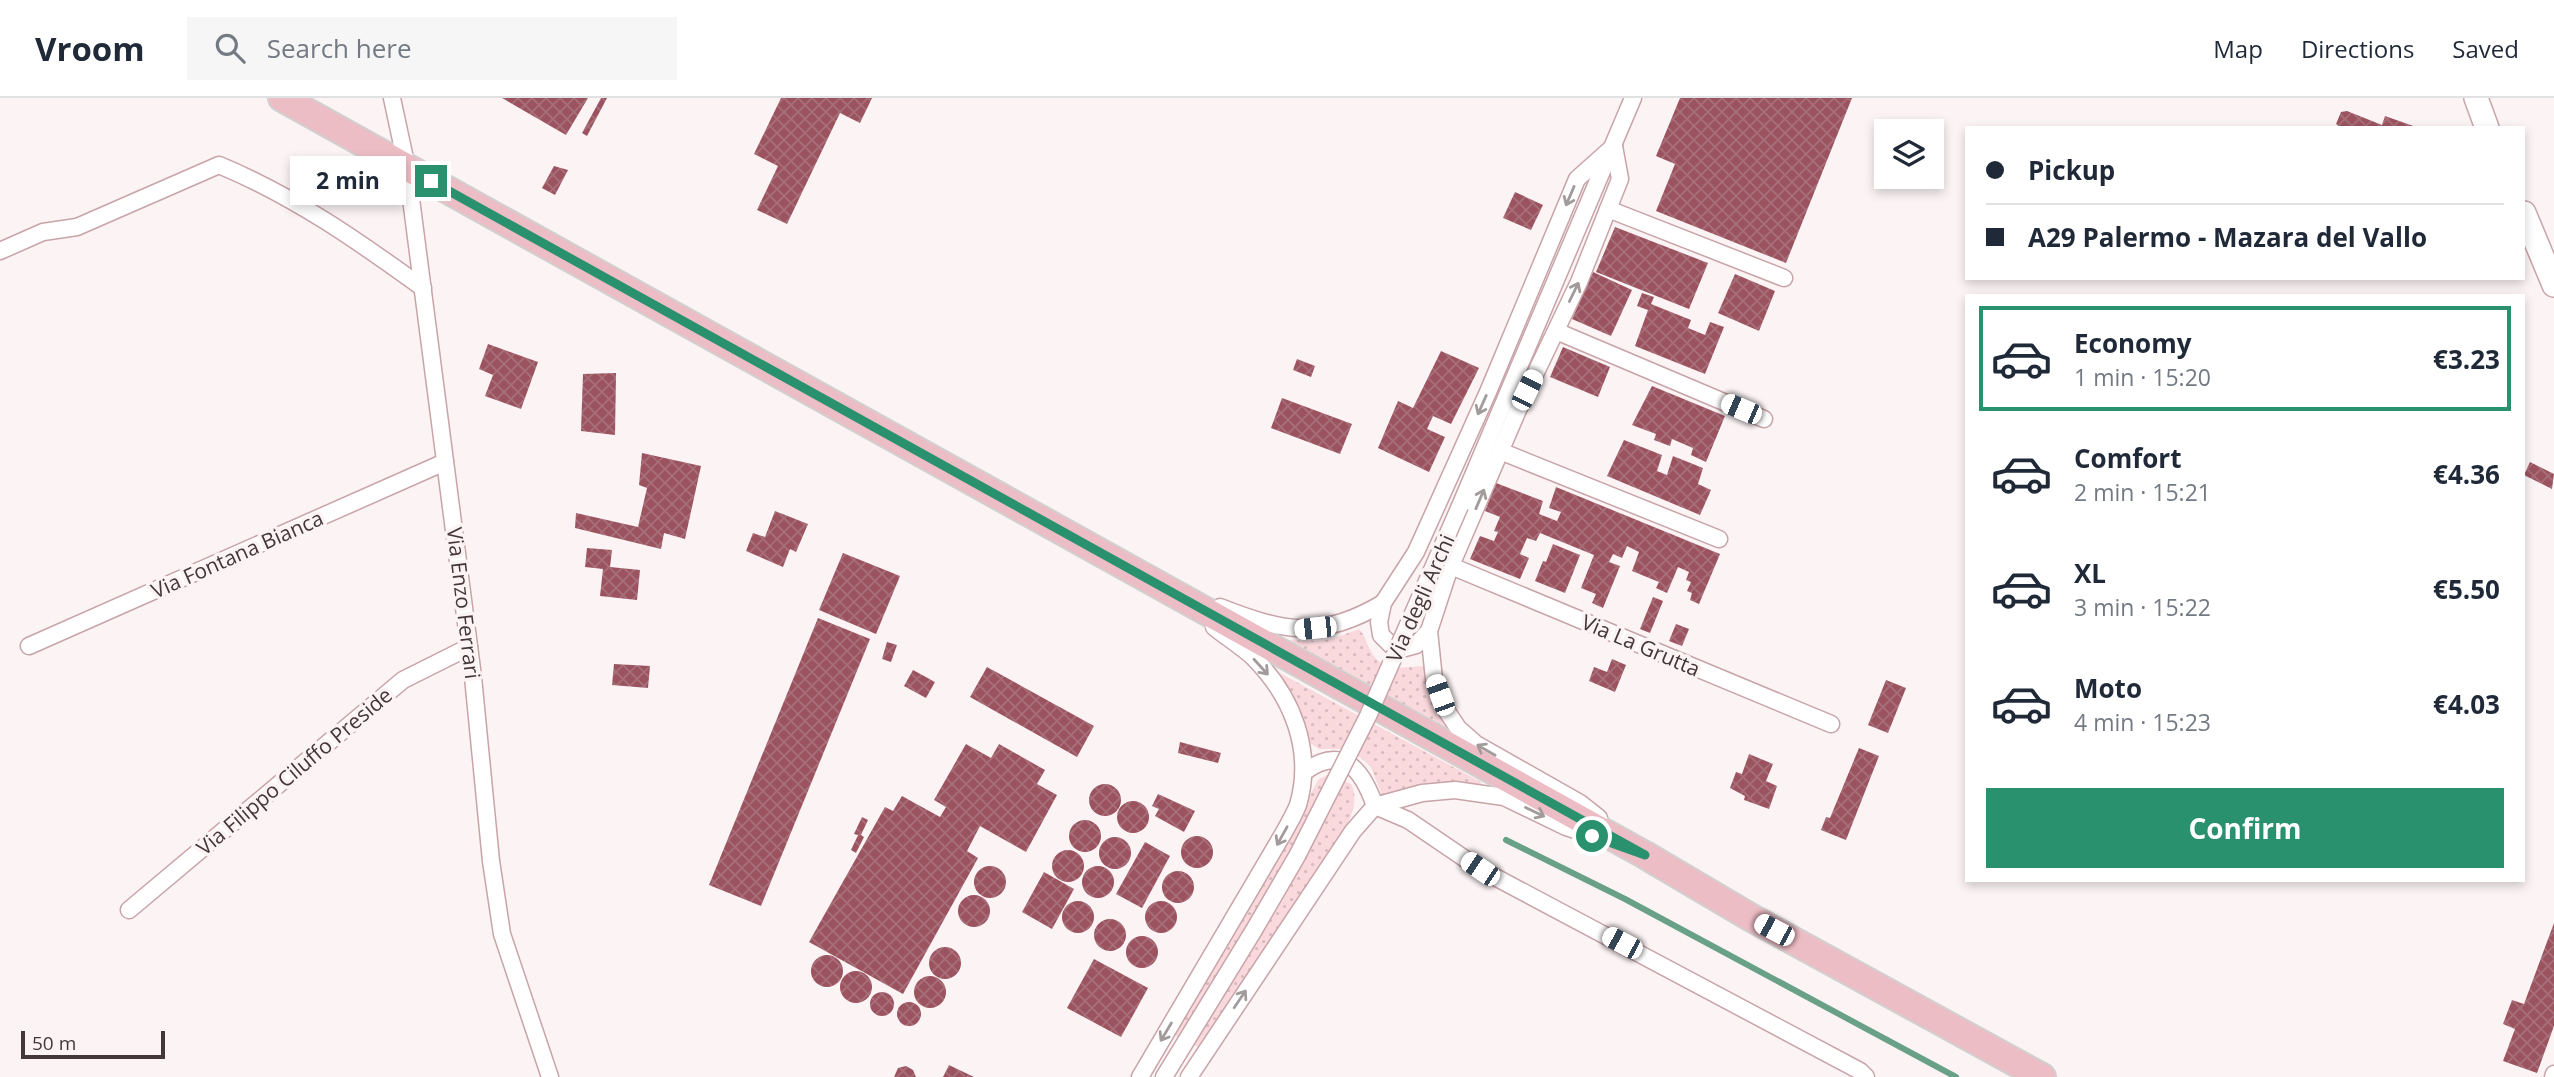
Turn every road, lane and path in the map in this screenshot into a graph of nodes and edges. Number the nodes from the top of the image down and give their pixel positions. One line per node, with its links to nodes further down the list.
1 (282, 98): 7 (main road)
2 (392, 98): 7 (street, Via Enzo Ferrari)
3 (1633, 98): 6 (street, Via degli Archi)
4 (2476, 98): 5 (main road)
5 (2486, 126)
6 (1614, 146): 8 (street); 21 (street, one-way to 21); 32 (street, Via degli Archi, bridge)
7 (407, 168): 13 (street, Via Enzo Ferrari); 20 (main road)
8 (1608, 208): 11 (street); 14 (street, one-way to 8)
9 (2525, 215): 12 (main road)
10 (0, 251): 13 (street)
11 (1784, 278)
12 (2554, 285)
13 (423, 288): 17 (street, Via Enzo Ferrari)
14 (1556, 331): 15 (street); 16 (street)
15 (1764, 419)
16 (1500, 451): 18 (street); 19 (street, one-way to 16)
17 (445, 463): 23 (street, Via Fontana Bianca); 24 (street, Via Enzo Ferrari)
18 (1718, 539)
19 (1451, 566): 22 (street); 25 (street, Via La Grutta)
20 (1150, 580): 21 (street); 26 (street, one-way to 26); 28 (main road)
21 (1383, 603): 22 (street)
22 (1429, 631): 28 (street, one-way to 22)
23 (29, 646)
24 (469, 647): 29 (street, Via Filippo Ciluffo Preside); 30 (street, Via Enzo Ferrari)
25 (1831, 724)
26 (1304, 772): 27 (street); 31 (street, one-way to 31)
27 (1375, 806): 28 (street, one-way to 28); 33 (street, one-way to 27); 34 (street)
28 (1645, 855): 35 (main road)
29 (129, 910)
30 (550, 1077)
31 (1140, 1077)
32 (1164, 1077)
33 (1189, 1077)
34 (1866, 1077)
35 (2042, 1077)

